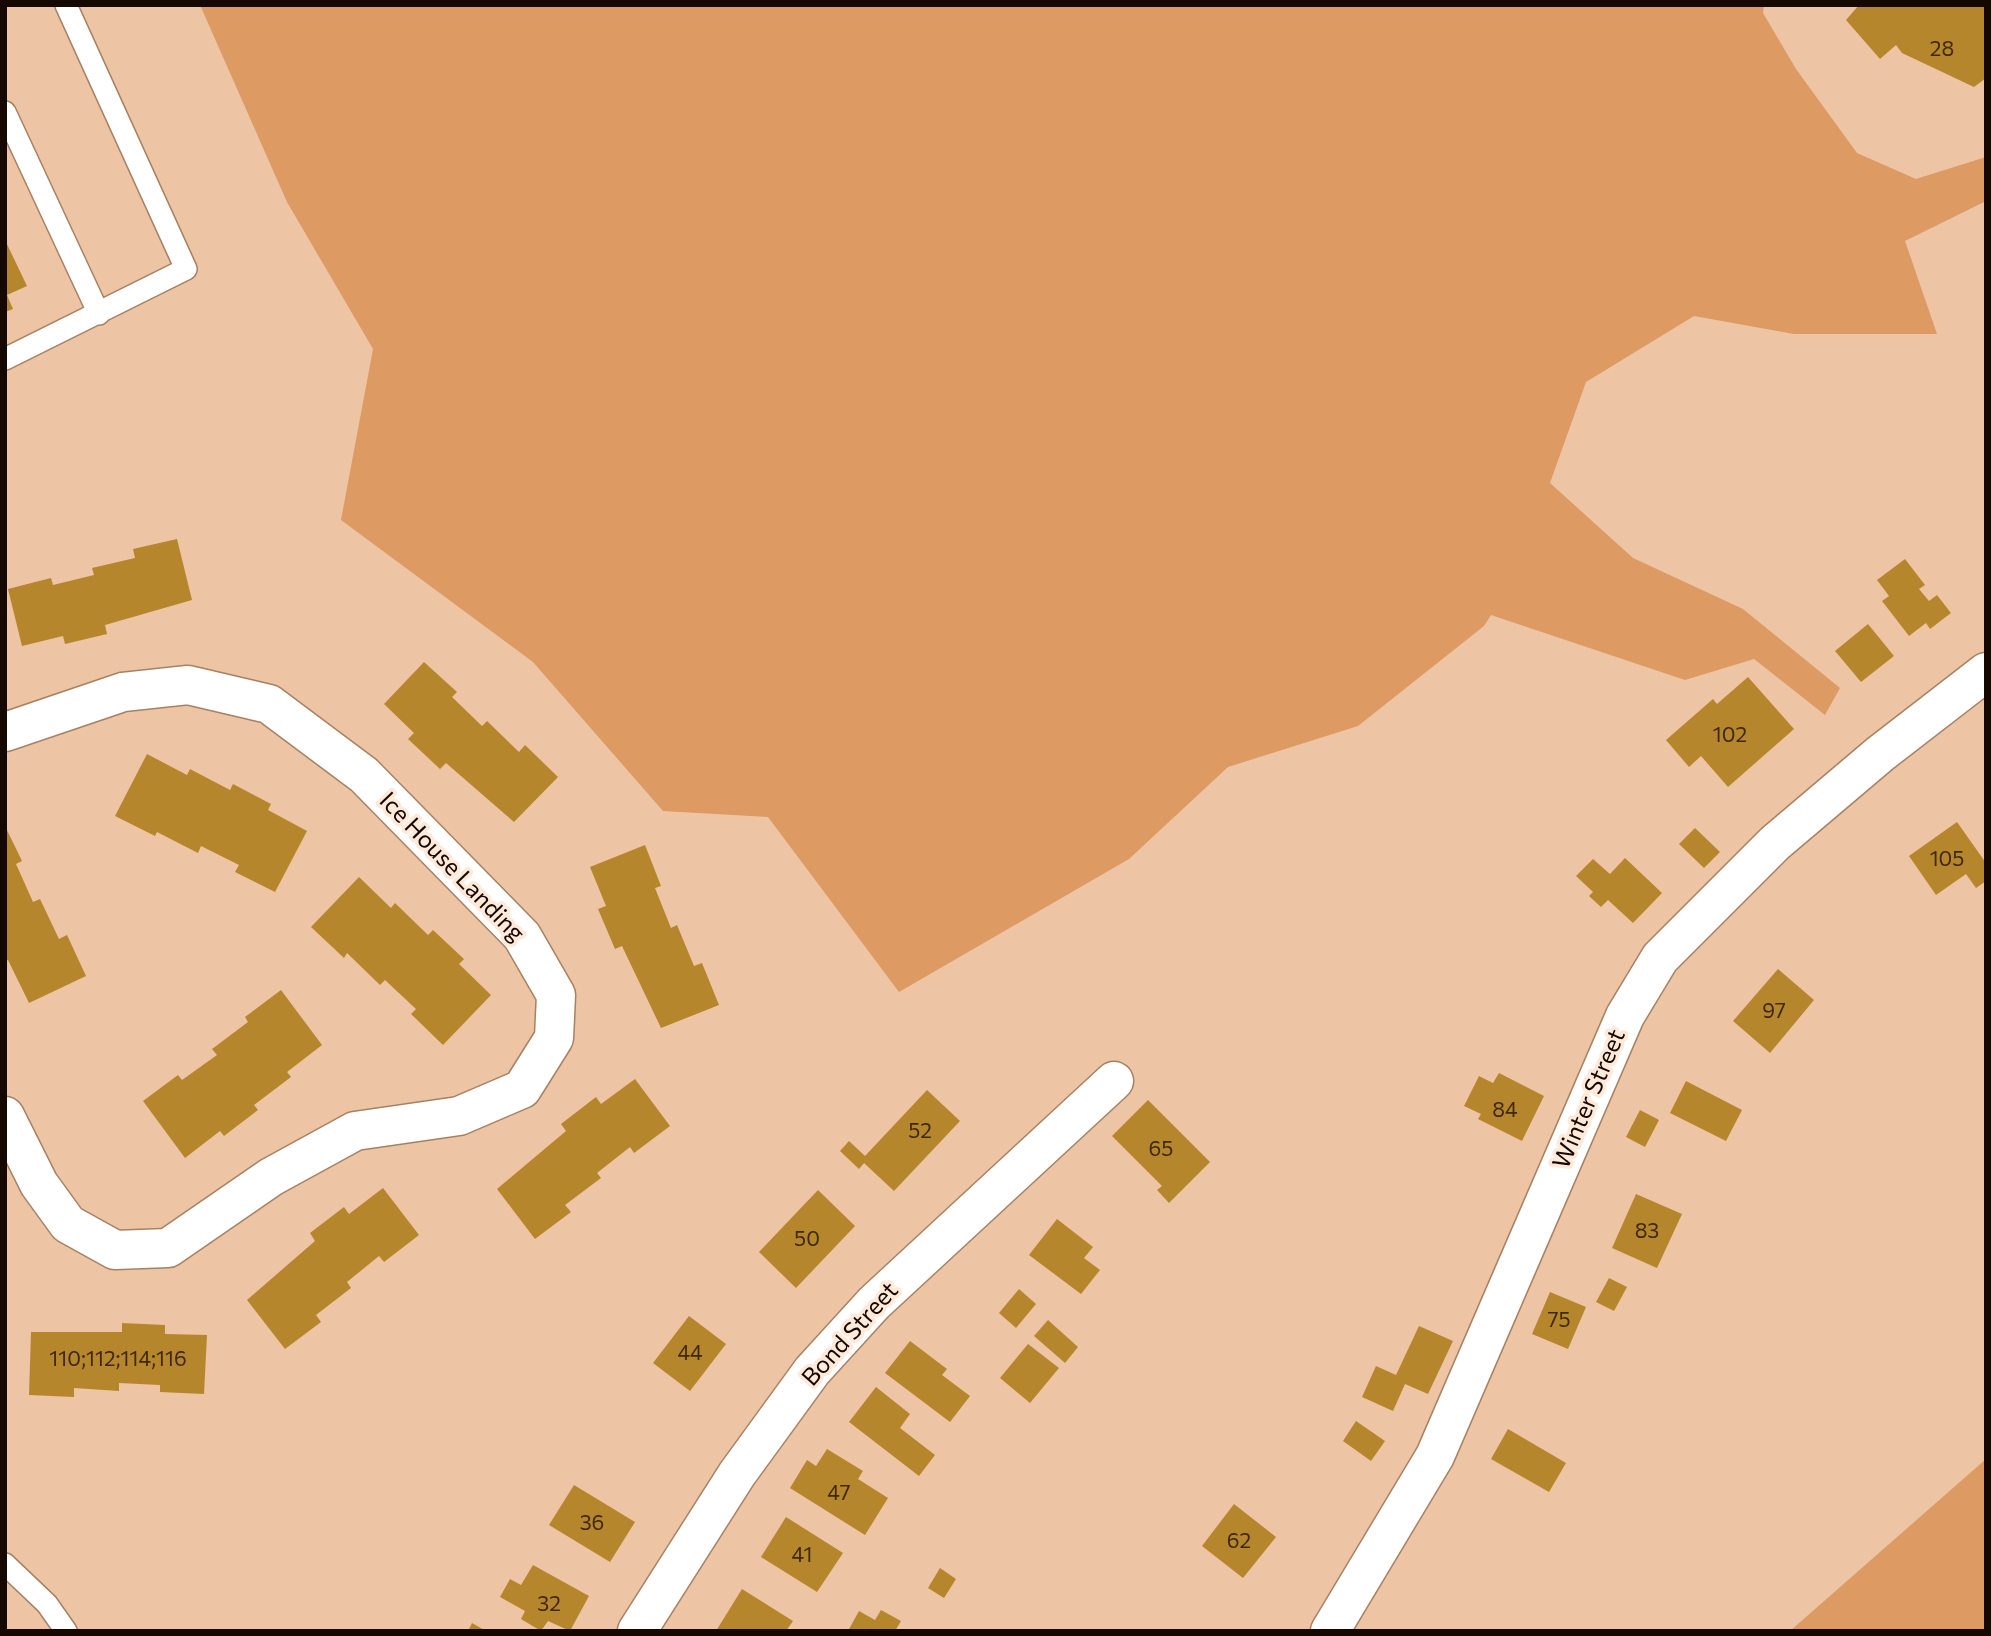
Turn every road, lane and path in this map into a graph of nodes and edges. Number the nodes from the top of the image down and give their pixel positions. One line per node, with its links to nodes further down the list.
1 (66, 5): 3 (lane)
2 (5, 112): 3 (lane)
3 (99, 314): 4 (lane)
4 (5, 359)
5 (1986, 672): 12 (street, Winter Street)
6 (5, 732): 8 (street, Ice House Landing)
7 (1114, 1081): 11 (street, Bond Street)
8 (5, 1115)
9 (5, 1564): 10 (lane)
10 (66, 1631)
11 (637, 1631)
12 (1330, 1631)

